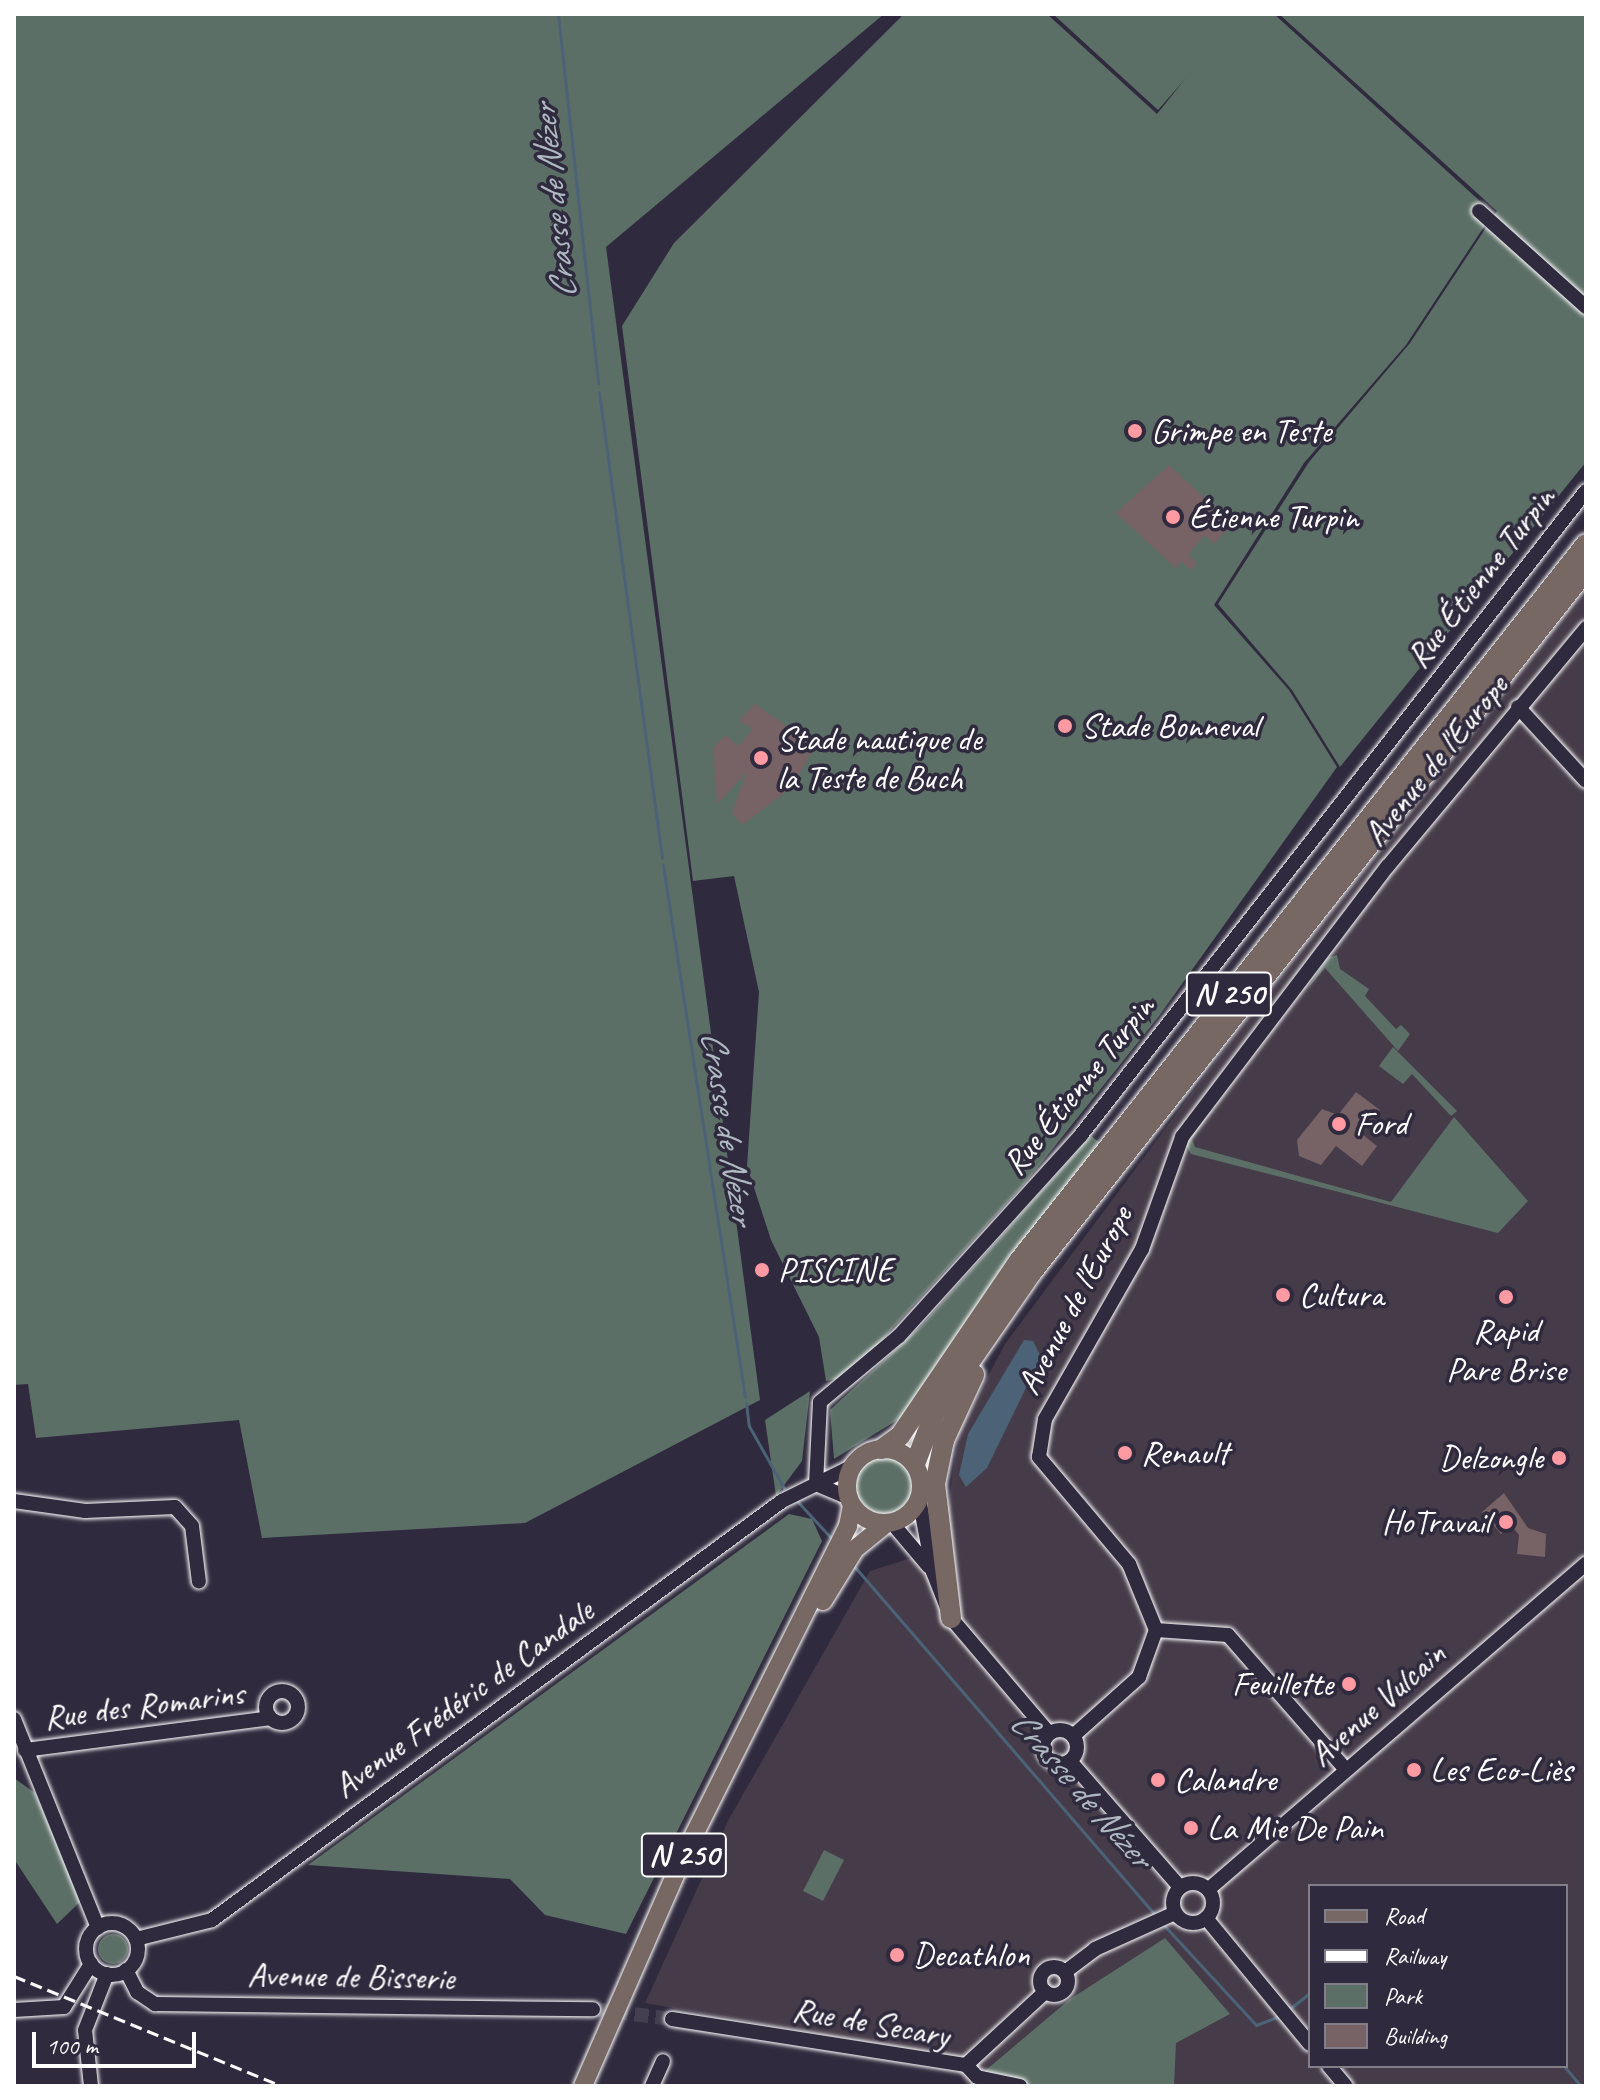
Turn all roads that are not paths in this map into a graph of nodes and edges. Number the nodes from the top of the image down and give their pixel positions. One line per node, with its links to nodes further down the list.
1 (1479, 211): 2 (street)
2 (1586, 307)
3 (1586, 491): 13 (street, Rue Étienne Turpin)
4 (1586, 544): 10 (highway, N 250)
5 (1586, 570): 9 (highway, N 250)
6 (1586, 628): 7 (street, Avenue de l'Europe)
7 (1518, 707): 8 (street); 22 (street, Avenue de l'Europe)
8 (1586, 781)
9 (1121, 1158): 11 (highway, N 250); 21 (highway, N 250)
10 (882, 1449): 11 (main road); 12 (main road, N 250)
11 (915, 1464): 14 (main road, N 250)
12 (853, 1466): 13 (street, Avenue Frédéric de Candale); 16 (main road, N 250)
13 (816, 1484): 16 (street); 36 (street, Avenue Frédéric de Candale)
14 (919, 1498): 17 (main road, N 250); 19 (street)
15 (14, 1501): 20 (street)
16 (851, 1502): 17 (main road); 23 (main road, N 250)
17 (889, 1523): 19 (street); 23 (main road, N 250)
18 (1586, 1564): 30 (street, Avenue Vulcain)
19 (933, 1572): 21 (street)
20 (199, 1582)
21 (951, 1618): 26 (street)
22 (1156, 1630): 27 (street); 30 (street)
23 (770, 1685): 48 (main road, N 250)
24 (270, 1718): 28 (street, Rue des Romarins)
25 (14, 1719): 28 (street)
26 (1049, 1733): 27 (street); 29 (street)
27 (1073, 1736): 29 (street)
28 (25, 1750): 35 (street)
29 (1070, 1761): 31 (street)
30 (1346, 1770): 32 (street, Avenue Vulcain)
31 (1180, 1887): 32 (street); 33 (street)
32 (1209, 1889): 34 (street)
33 (1164, 1918): 34 (street); 45 (street)
34 (1206, 1918): 43 (street)
35 (98, 1928): 36 (street); 37 (street)
36 (136, 1939): 38 (street)
37 (91, 1964): 39 (street); 41 (street)
38 (126, 1970): 39 (street); 40 (street, Avenue de Bisserie)
39 (107, 1974): 47 (street)
40 (593, 2009)
41 (14, 2010)
42 (672, 2019): 45 (street, Rue de Secary)
43 (1308, 2042)
44 (663, 2061): 49 (street)
45 (966, 2065): 50 (street, Rue de Secary)
46 (1331, 2068): 51 (street)
47 (91, 2086)
48 (583, 2086)
49 (652, 2086)
50 (1020, 2086)
51 (1346, 2086)

